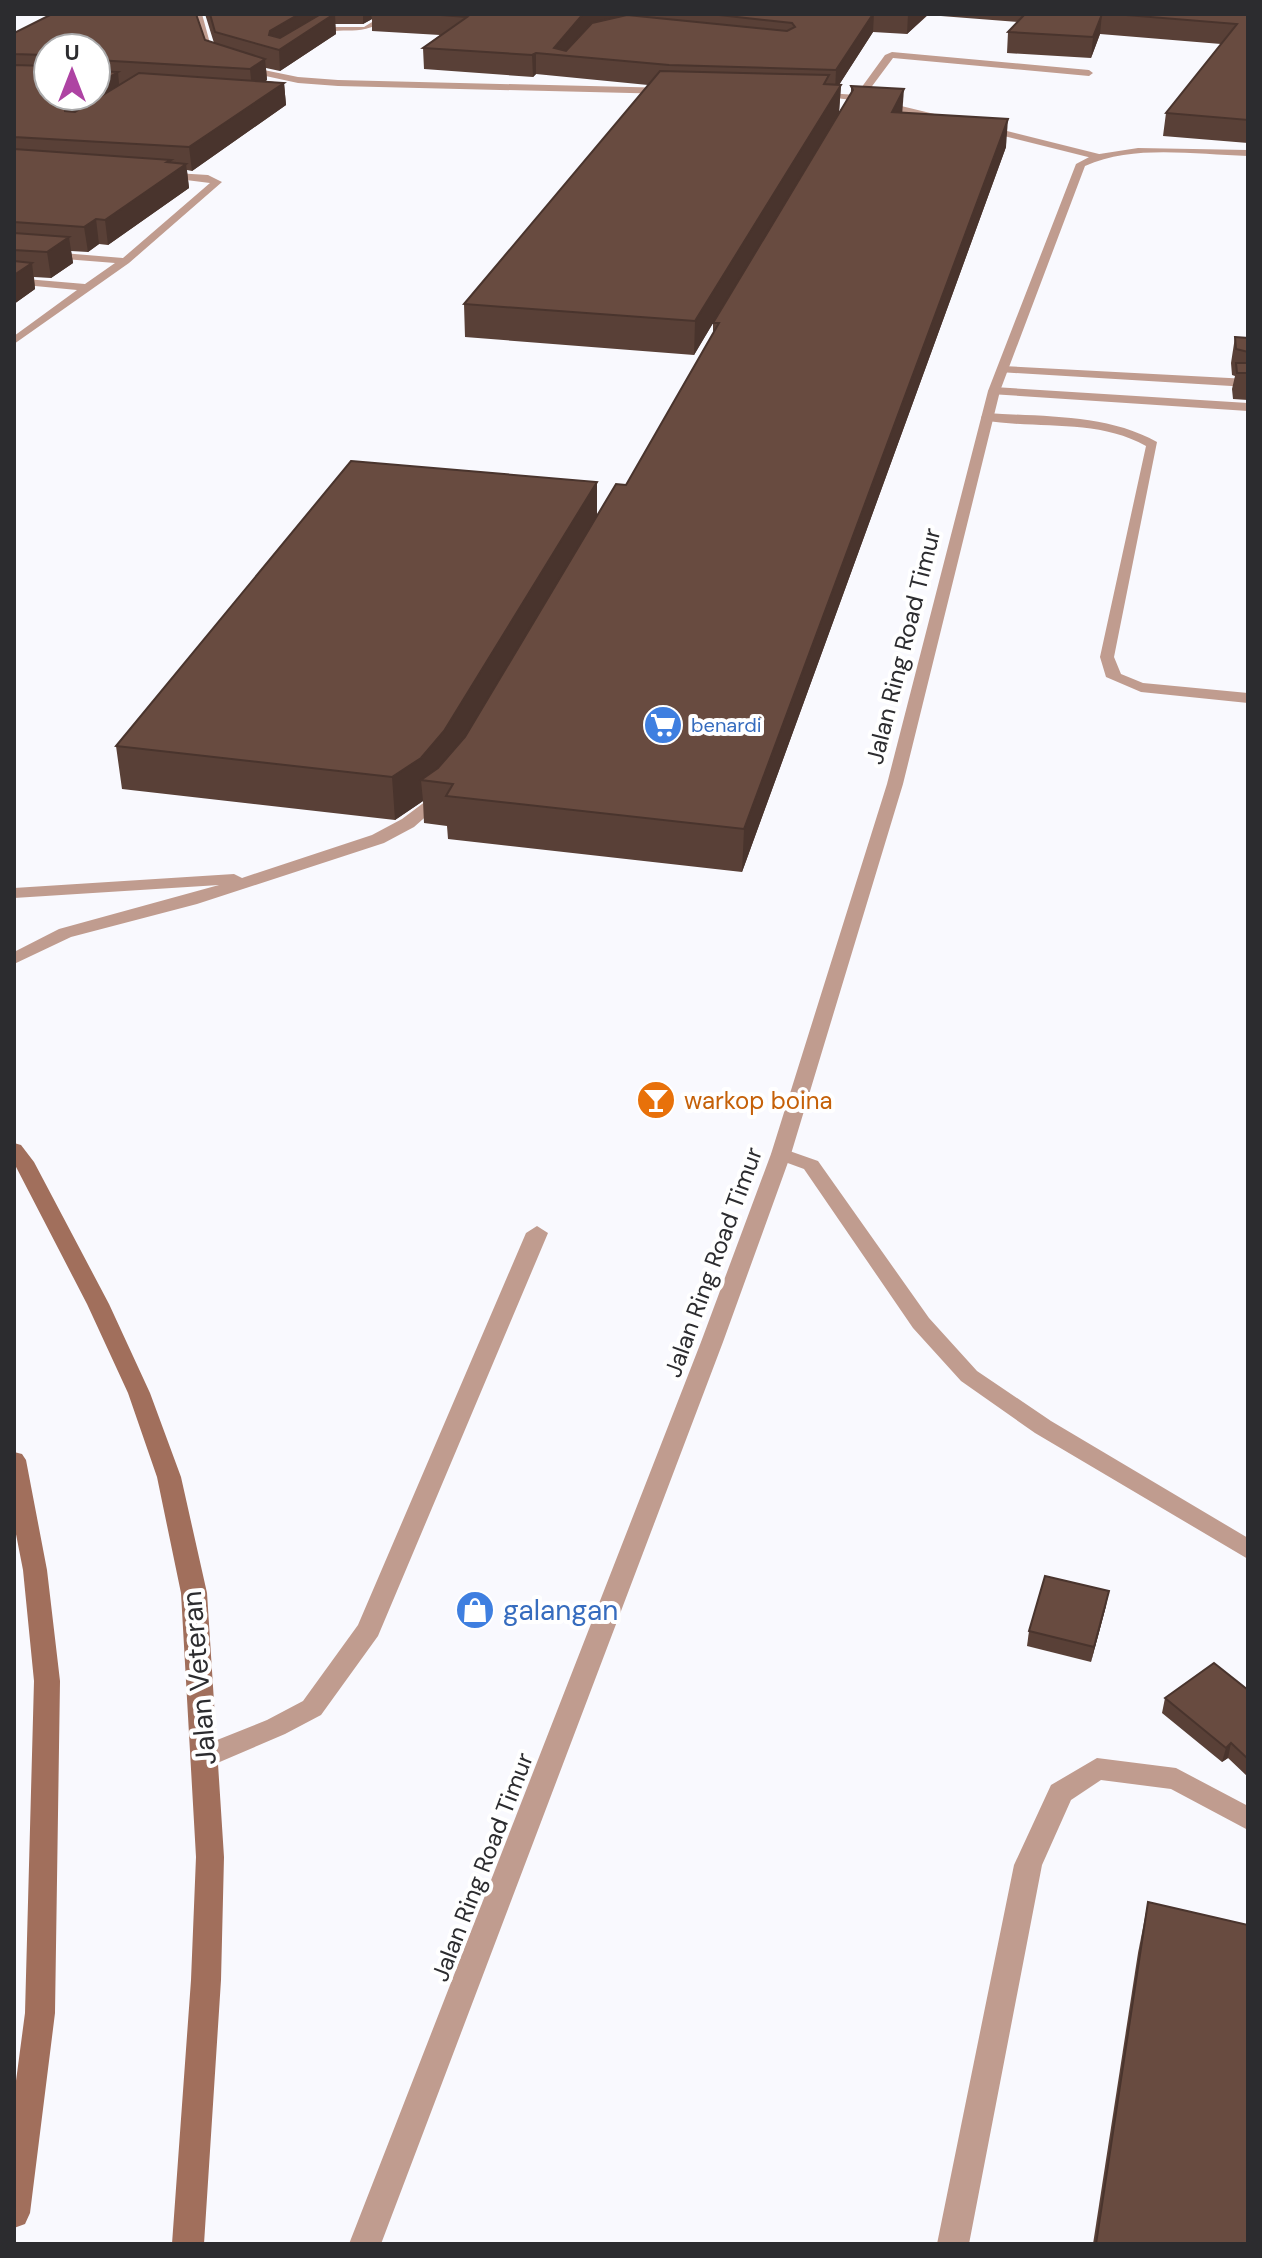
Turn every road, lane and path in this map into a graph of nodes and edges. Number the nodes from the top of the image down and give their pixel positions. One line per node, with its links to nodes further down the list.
1 (198, 14): 7 (street)
2 (390, 14): 4 (street)
3 (332, 22): 4 (street)
4 (321, 29): 5 (street)
5 (305, 39)
6 (1089, 73): 9 (street)
7 (687, 92)
8 (797, 95): 9 (street)
9 (859, 98): 10 (street)
10 (957, 122)
11 (972, 126): 13 (street)
12 (1248, 153): 13 (street)
13 (1096, 156): 20 (street, Jalan Ring Road Timur)
14 (147, 173): 16 (street)
15 (14, 252): 16 (street)
16 (125, 261): 18 (street)
17 (14, 281): 18 (street)
18 (88, 288): 19 (street)
19 (14, 341)
20 (1003, 370): 21 (street); 22 (street, Jalan Ring Road Timur)
21 (1248, 383)
22 (994, 391): 23 (street); 24 (street, Jalan Ring Road Timur)
23 (1248, 407)
24 (987, 417): 25 (street); 31 (street, Jalan Ring Road Timur)
25 (1248, 698)
26 (448, 786): 27 (street)
27 (262, 878): 28 (street); 29 (street)
28 (14, 893)
29 (14, 959)
30 (14, 1149): 35 (main road, Jalan Veteran)
31 (781, 1154): 34 (street); 39 (street, Jalan Ring Road Timur)
32 (537, 1233): 35 (street)
33 (14, 1460): 37 (main road)
34 (1248, 1550)
35 (206, 1756): 38 (main road, Jalan Veteran)
36 (1248, 1819): 40 (street)
37 (14, 2213)
38 (188, 2244)
39 (365, 2244)
40 (953, 2244)

